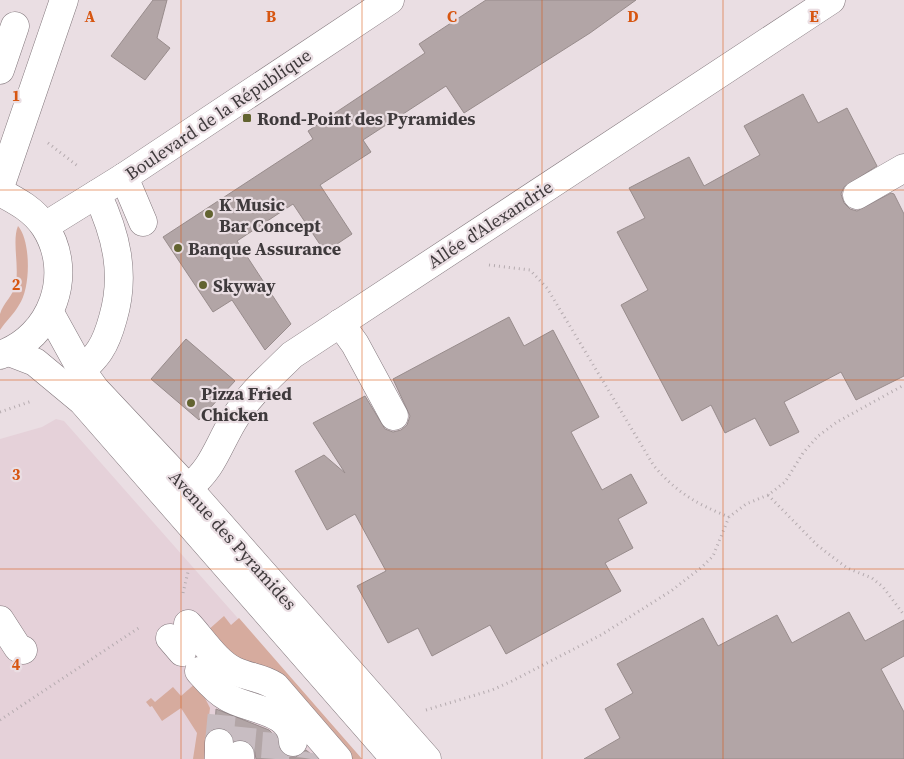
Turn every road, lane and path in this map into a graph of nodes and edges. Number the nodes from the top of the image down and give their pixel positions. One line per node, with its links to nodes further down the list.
1 (64, 0): 6 (street)
2 (390, 0): 8 (street, Boulevard de la République)
3 (831, 0): 17 (street, Allée d'Alexandrie)
4 (15, 26): 5 (street)
5 (0, 70)
6 (10, 129): 9 (street); 11 (path)
7 (904, 168): 12 (street)
8 (124, 177): 11 (street, Boulevard de la République); 13 (street)
9 (0, 187)
10 (0, 192): 14 (street)
11 (97, 194): 14 (street, Boulevard de la République); 19 (street)
12 (857, 195)
13 (143, 222)
14 (45, 226): 16 (street)
15 (482, 265): 26 (path)
16 (50, 313): 18 (street); 19 (street, Avenue des Pyramides)
17 (340, 322): 23 (street); 24 (street, Allée d'Alexandrie)
18 (4, 354): 36 (street, Avenue des Pyramides)
19 (82, 371): 24 (street, Avenue des Pyramides)
20 (904, 385): 25 (path)
21 (33, 401): 22 (path)
22 (0, 412)
23 (394, 416)
24 (188, 488): 37 (street, Avenue des Pyramides)
25 (768, 495): 26 (path); 28 (path)
26 (729, 517): 33 (path)
27 (188, 571): 31 (path)
28 (904, 616)
29 (0, 620): 32 (street)
30 (143, 624): 34 (path)
31 (184, 637): 35 (street); 35 (street)
32 (10, 654)
33 (423, 712)
34 (0, 720)
35 (280, 727)
36 (386, 753)
37 (427, 759)

